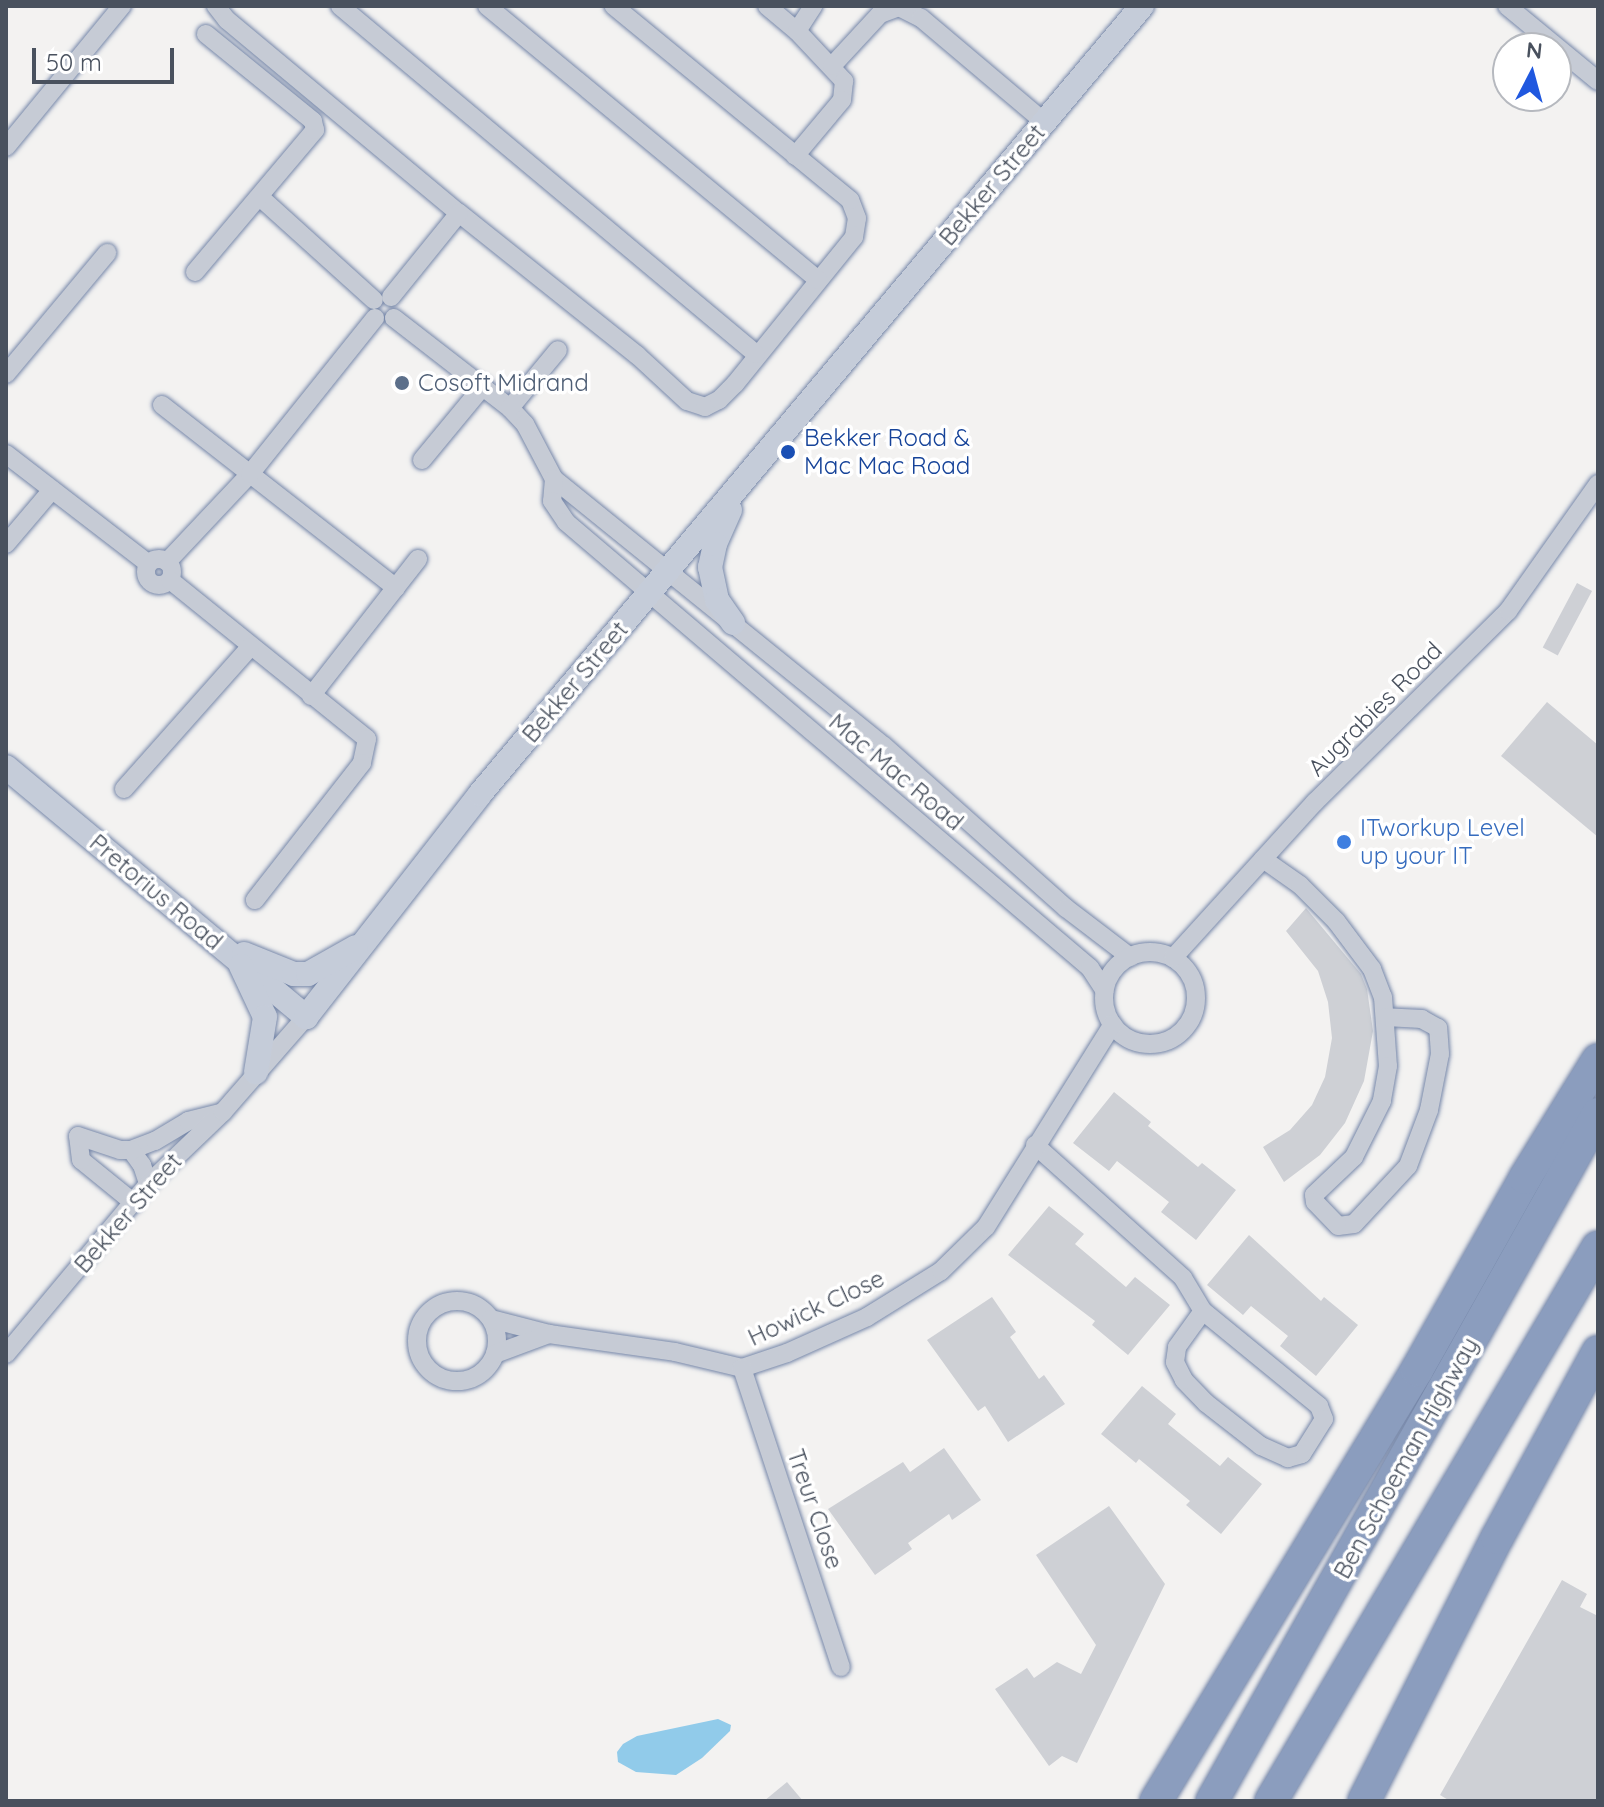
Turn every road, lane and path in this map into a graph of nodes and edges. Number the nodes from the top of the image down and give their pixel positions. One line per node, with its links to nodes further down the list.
1 (122, 6): 16 (street)
2 (216, 6): 19 (street)
3 (340, 6): 25 (street)
4 (487, 6): 22 (street)
5 (614, 6): 17 (street)
6 (767, 6): 11 (street)
7 (813, 6): 11 (street)
8 (1142, 6): 15 (street, Bekker Street)
9 (1507, 6): 14 (street)
10 (899, 7): 13 (street); 15 (street)
11 (797, 31): 13 (street)
12 (206, 34): 18 (street)
13 (832, 66): 17 (street)
14 (1598, 81)
15 (1044, 122): 35 (street, Bekker Street)
16 (6, 147)
17 (795, 156): 22 (street)
18 (261, 198): 21 (street); 23 (street)
19 (459, 213): 23 (street); 25 (street)
20 (107, 253): 26 (street)
21 (195, 272)
22 (818, 280): 25 (street)
23 (384, 308): 27 (street); 32 (street)
24 (558, 350): 29 (street)
25 (756, 354)
26 (6, 374)
27 (484, 385): 29 (street); 31 (street)
28 (162, 405): 32 (street)
29 (510, 408): 33 (street)
30 (6, 454): 36 (street)
31 (422, 460)
32 (250, 474): 39 (street); 41 (street)
33 (554, 479): 40 (street, Mac Mac Road); 42 (street, Mac Mac Road)
34 (1598, 484): 50 (street, Augrabies Road)
35 (740, 486): 40 (street, Bekker Street); 43 (street)
36 (52, 490): 37 (street); 39 (street)
37 (6, 544)
38 (418, 559): 41 (street)
39 (162, 569): 44 (street)
40 (669, 570): 42 (street, Bekker Street); 43 (street, Mac Mac Road)
41 (396, 588): 45 (street)
42 (649, 595): 48 (street, Mac Mac Road); 52 (street, Bekker Street)
43 (733, 623): 46 (street, Mac Mac Road)
44 (250, 647): 45 (street); 49 (street)
45 (311, 696): 51 (street)
46 (884, 746): 48 (street); 54 (street, Mac Mac Road)
47 (6, 767): 53 (street, Pretorius Road)
48 (860, 773): 56 (street, Mac Mac Road)
49 (124, 789)
50 (1263, 859): 55 (street, Augrabies Road); 58 (street)
51 (255, 900)
52 (369, 941): 53 (street); 57 (street, Bekker Street)
53 (230, 953): 57 (street, Pretorius Road); 61 (street)
54 (1130, 957): 55 (street); 56 (street)
55 (1173, 958): 59 (street)
56 (1105, 991): 59 (street)
57 (306, 1017): 61 (street, Bekker Street)
58 (1386, 1017): 58 (street)
59 (1113, 1024): 64 (street, Howick Close)
60 (1598, 1060): 76 (highway)
61 (256, 1072): 62 (street, Bekker Street)
62 (223, 1112): 65 (street); 66 (street, Bekker Street)
63 (1598, 1114): 81 (highway, Ben Schoeman Highway)
64 (1035, 1145): 69 (street); 75 (street, Howick Close)
65 (131, 1150): 66 (street); 67 (street)
66 (148, 1184): 67 (street, Bekker Street)
67 (134, 1203): 73 (street, Bekker Street)
68 (1598, 1247): 82 (highway)
69 (1203, 1311): 69 (street)
70 (491, 1319): 71 (street, Howick Close); 74 (street); 74 (street)
71 (549, 1334): 74 (street, Howick Close); 75 (street, Howick Close)
72 (1598, 1352): 77 (highway)
73 (6, 1354)
74 (495, 1354)
75 (742, 1368): 78 (street, Treur Close)
76 (1417, 1370): 79 (highway); 80 (highway)
77 (1497, 1538): 83 (highway); 84 (highway)
78 (841, 1667)
79 (1156, 1801)
80 (1173, 1801)
81 (1212, 1801)
82 (1271, 1801)
83 (1344, 1801)
84 (1364, 1801)

